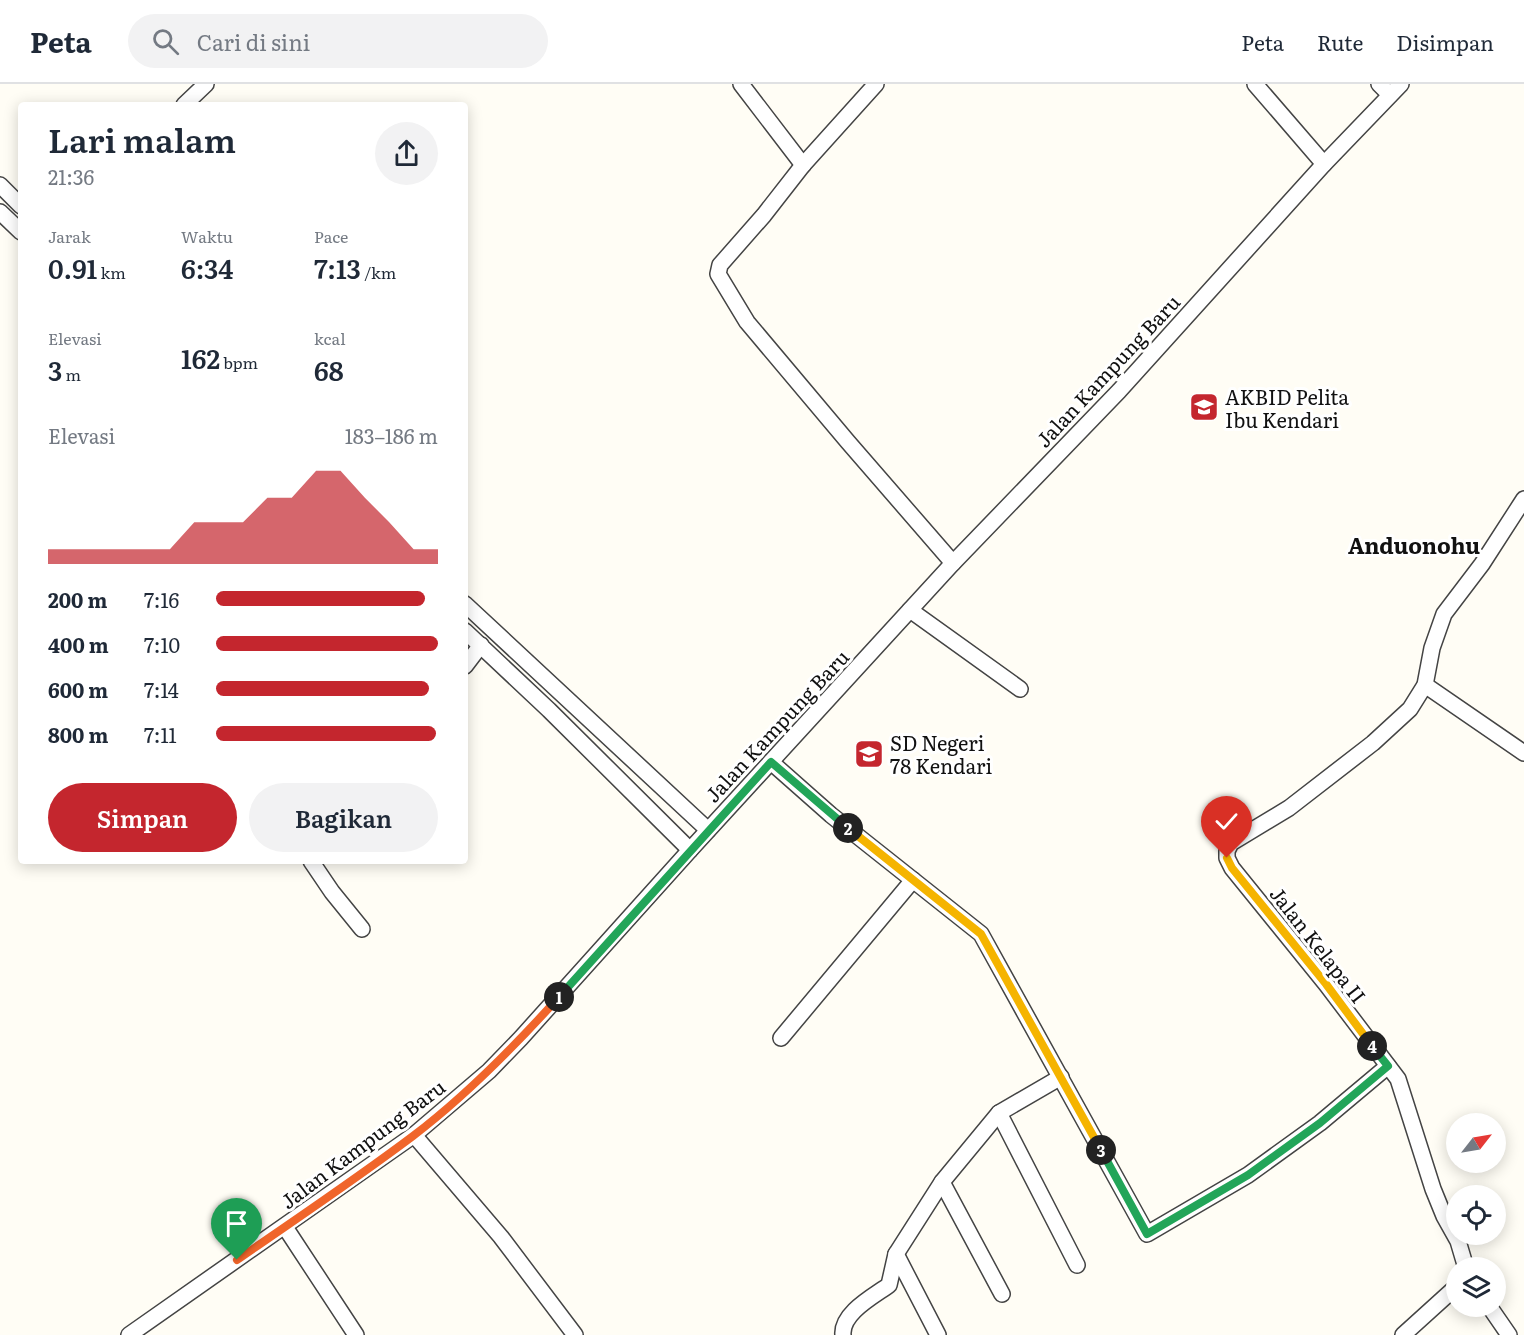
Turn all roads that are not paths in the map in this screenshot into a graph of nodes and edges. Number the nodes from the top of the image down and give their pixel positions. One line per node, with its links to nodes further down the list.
1 (206, 84): 7 (street)
2 (741, 84): 9 (street)
3 (876, 84): 9 (street)
4 (1255, 84): 8 (street)
5 (1379, 84): 6 (street)
6 (1396, 89): 8 (street, Jalan Kampung Baru)
7 (187, 102)
8 (1324, 164): 15 (street, Jalan Kampung Baru)
9 (803, 165): 15 (street)
10 (0, 185): 11 (street)
11 (18, 203)
12 (0, 212): 13 (street)
13 (18, 229)
14 (1524, 499): 21 (street, Jalan Kelapa II)
15 (953, 562): 17 (street, Jalan Kampung Baru)
16 (468, 607): 25 (street)
17 (910, 610): 22 (street); 24 (street, Jalan Kampung Baru)
18 (468, 634): 19 (street)
19 (481, 645): 20 (street); 26 (street)
20 (468, 662)
21 (1425, 685): 23 (street); 31 (street, Jalan Kelapa II)
22 (1020, 689)
23 (1524, 753)
24 (771, 762): 25 (street, Jalan Kampung Baru); 28 (street)
25 (708, 830): 26 (street, Jalan Kampung Baru)
26 (690, 850): 34 (street, Jalan Kampung Baru)
27 (312, 864): 29 (street)
28 (913, 880): 30 (street); 32 (street)
29 (362, 929)
30 (781, 1038)
31 (1388, 1066): 32 (street); 38 (street, Jalan Kelapa II)
32 (1061, 1077): 33 (street)
33 (999, 1113): 35 (street); 39 (street)
34 (414, 1135): 36 (street, Jalan Kampung Baru); 45 (street)
35 (942, 1182): 37 (street); 40 (street)
36 (285, 1227): 43 (street, Jalan Kampung Baru); 44 (street)
37 (896, 1254): 46 (street); 47 (street)
38 (1463, 1257)
39 (1077, 1265)
40 (1002, 1294)
41 (1446, 1296): 48 (street)
42 (1497, 1317): 49 (street)
43 (129, 1335)
44 (356, 1335)
45 (575, 1335)
46 (843, 1335)
47 (938, 1335)
48 (1403, 1335)
49 (1509, 1335)

